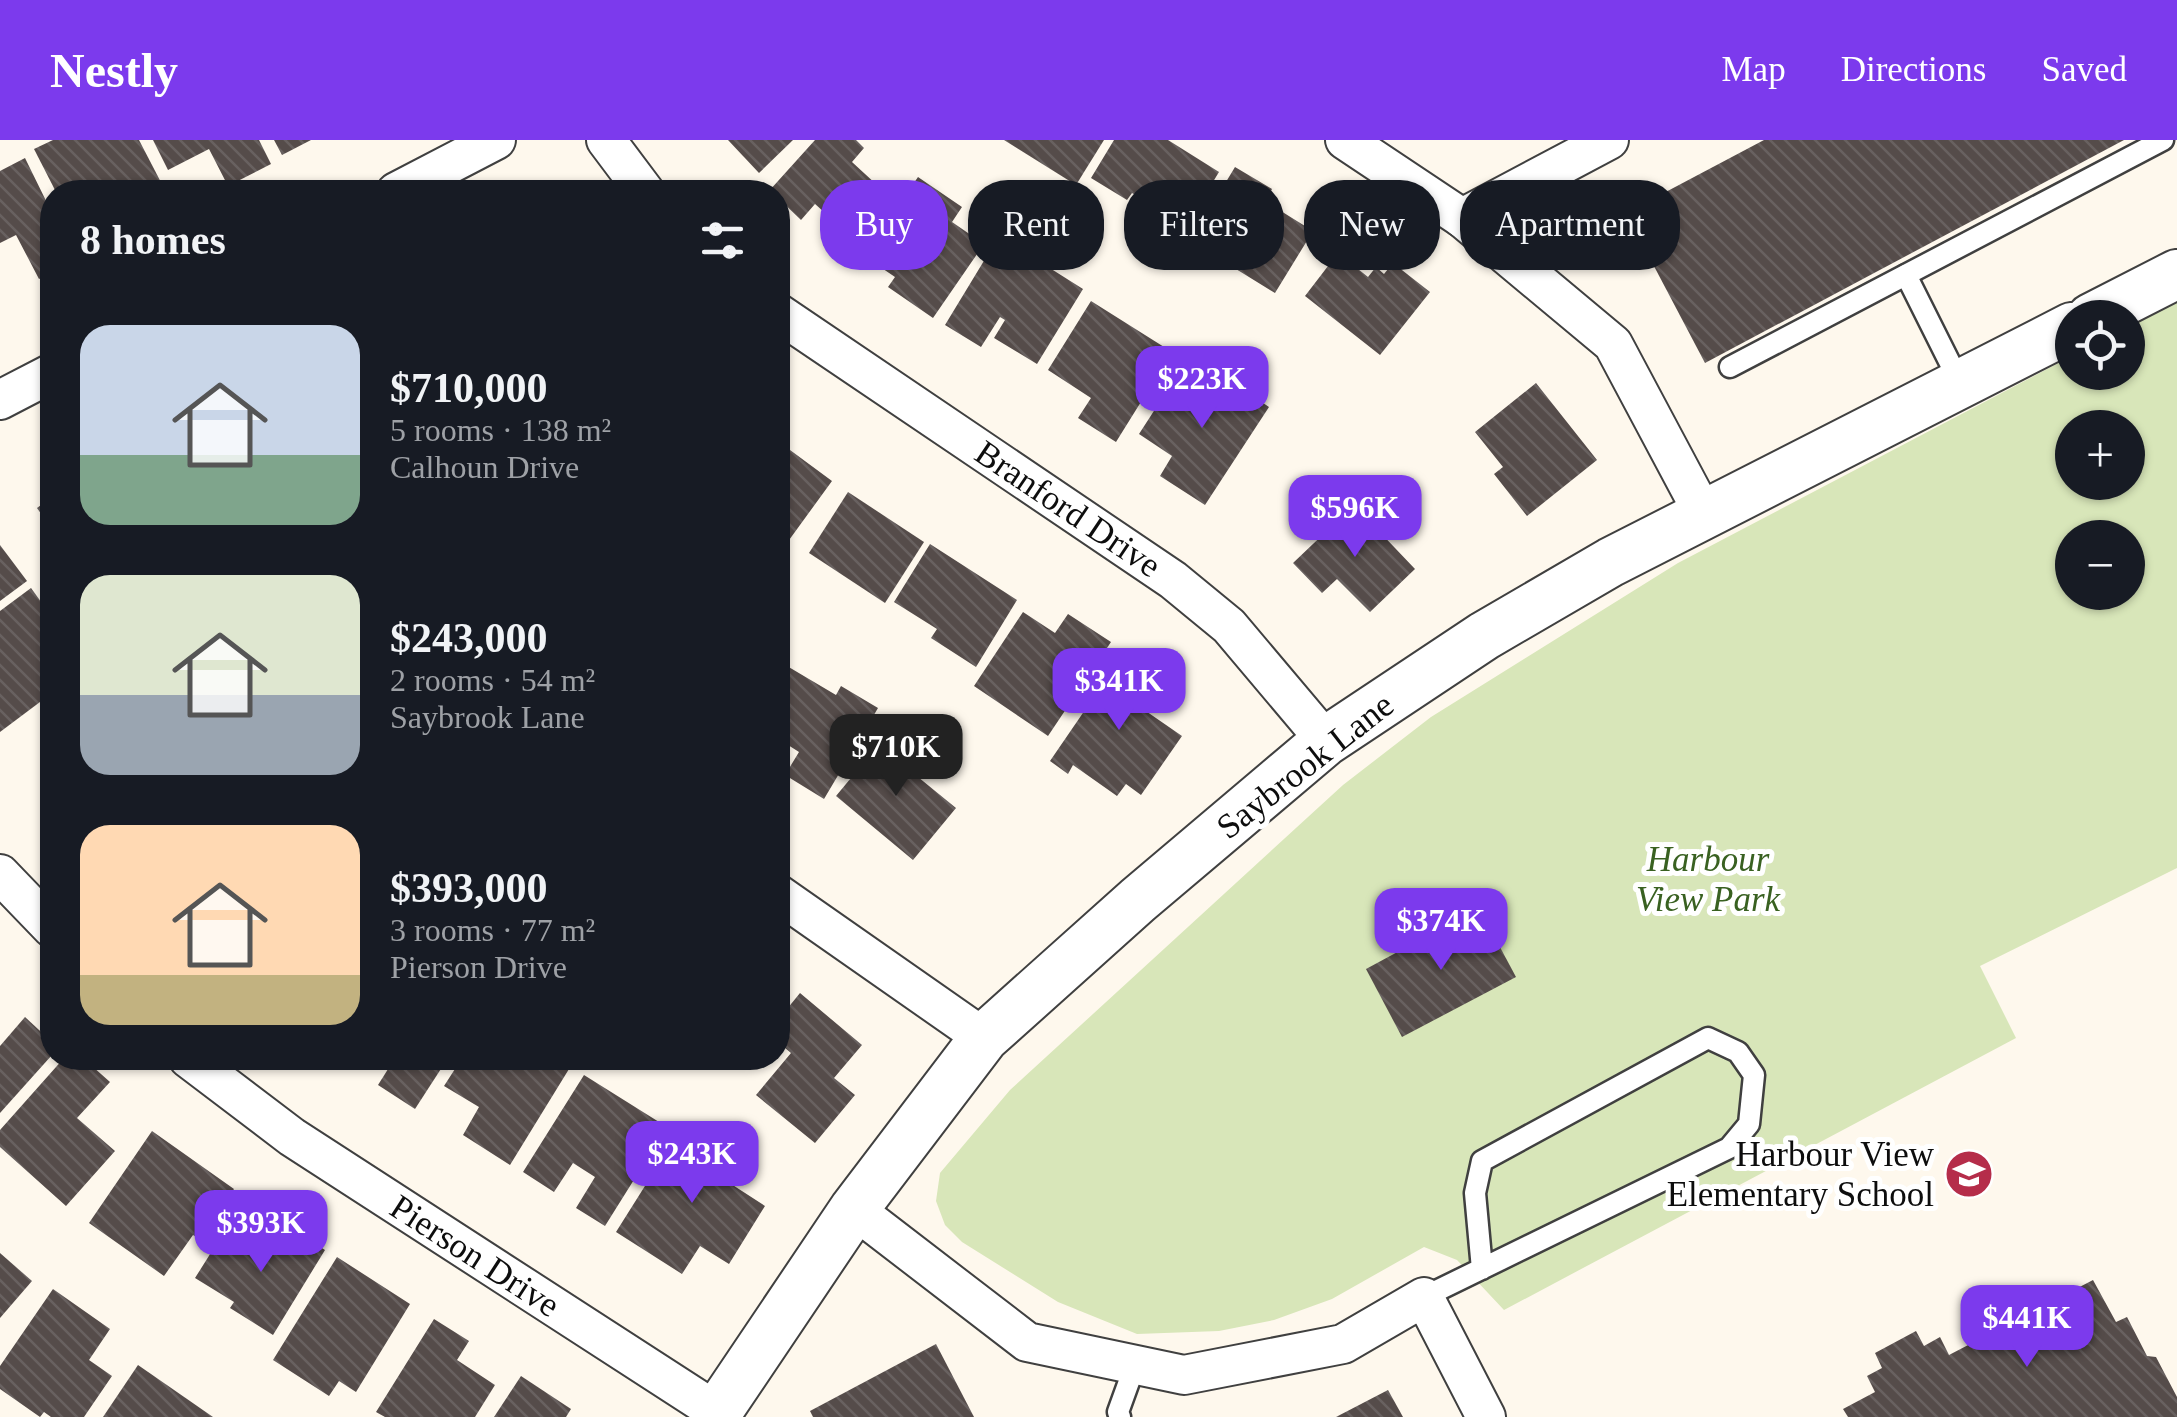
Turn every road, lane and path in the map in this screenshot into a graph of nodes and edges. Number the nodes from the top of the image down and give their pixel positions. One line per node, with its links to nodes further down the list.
1 (496, 140): 6 (street)
2 (606, 140): 7 (street)
3 (1344, 140): 9 (street)
4 (1609, 140): 8 (street)
5 (2163, 140): 12 (lane)
6 (419, 180)
7 (636, 180)
8 (1534, 180)
9 (1460, 217)
10 (1524, 270): 20 (street)
11 (2177, 274): 13 (street)
12 (1906, 275): 16 (lane); 18 (lane)
13 (2126, 300)
14 (790, 322): 21 (street, Branford Drive)
15 (2055, 336): 18 (street, Saybrook Lane)
16 (1730, 366)
17 (40, 379): 19 (street)
18 (1960, 383): 20 (street, Saybrook Lane)
19 (0, 400)
20 (1703, 514): 21 (street, Saybrook Lane)
21 (1326, 742): 25 (street, Saybrook Lane)
22 (0, 874): 24 (street)
23 (790, 902): 25 (street)
24 (40, 916)
25 (984, 1038): 27 (street, Saybrook Lane)
26 (204, 1070): 31 (street, Pierson Drive)
27 (854, 1209): 30 (street); 31 (street, Saybrook Lane)
28 (1482, 1269): 28 (lane); 29 (lane)
29 (1424, 1297): 30 (street); 33 (street)
30 (1135, 1365): 32 (lane)
31 (715, 1415)
32 (1120, 1417)
33 (1486, 1417)

